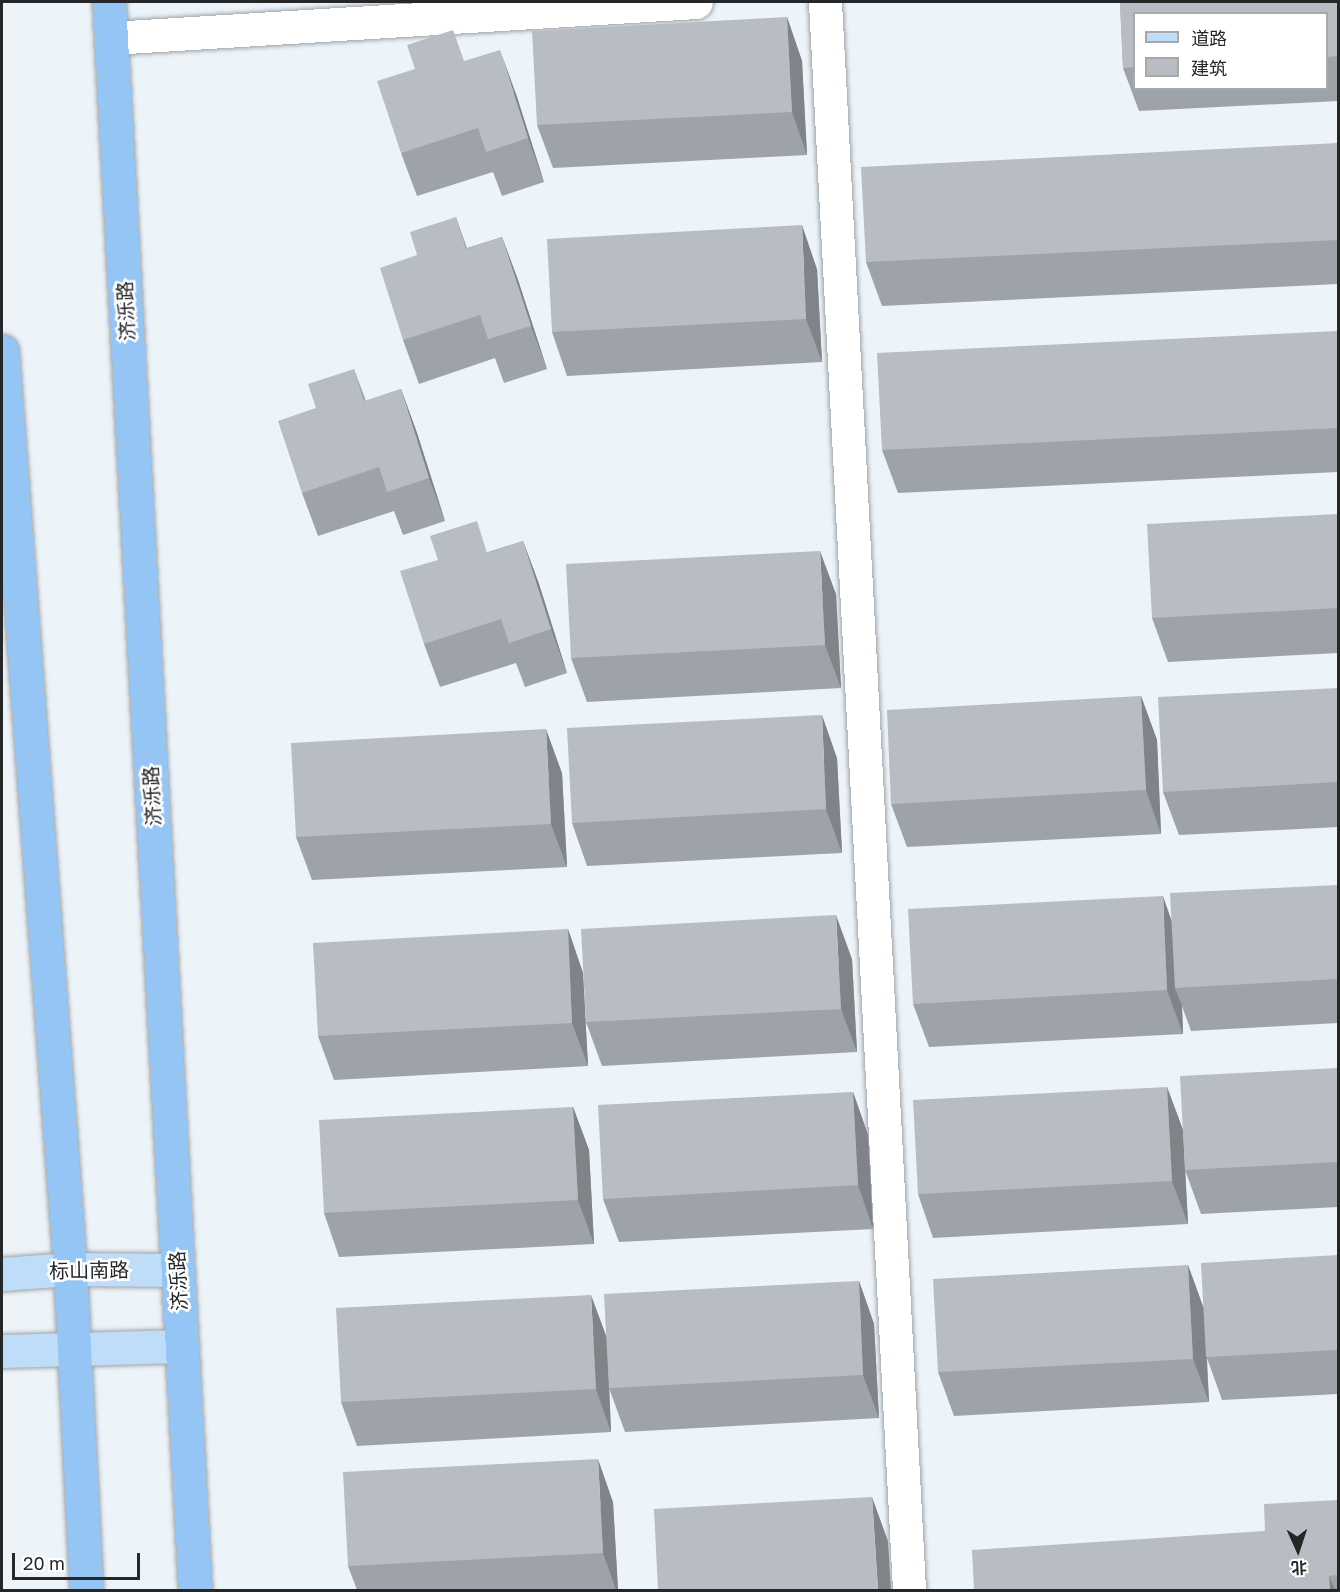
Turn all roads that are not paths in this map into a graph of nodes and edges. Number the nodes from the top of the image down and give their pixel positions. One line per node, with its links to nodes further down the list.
1 (109, 2): 4 (highway, 济泺路)
2 (696, 2): 4 (street)
3 (825, 2): 14 (street)
4 (111, 38): 7 (highway, 济泺路)
5 (2, 351): 6 (highway)
6 (70, 1269): 7 (main road, 标山南路); 8 (main road, 标山南路); 11 (highway)
7 (177, 1270): 9 (highway, 济泺路)
8 (2, 1274)
9 (182, 1346): 11 (main road); 13 (highway, 济泺路)
10 (2, 1351): 11 (main road)
11 (74, 1351): 12 (highway)
12 (86, 1590)
13 (195, 1590)
14 (909, 1590)

